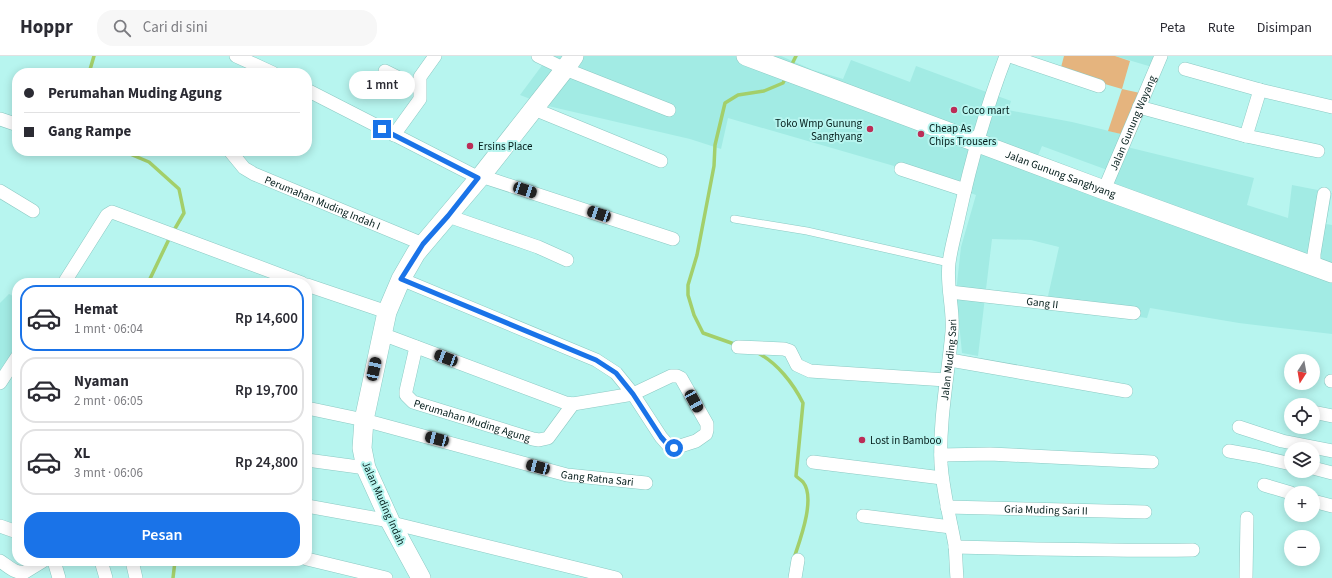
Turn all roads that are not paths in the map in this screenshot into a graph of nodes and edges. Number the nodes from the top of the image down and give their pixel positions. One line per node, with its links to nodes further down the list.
1 (236, 56): 9 (street)
2 (435, 56): 13 (street)
3 (538, 56): 8 (street)
4 (746, 56): 24 (main road, Jalan Gunung Sanghyang)
5 (1006, 56): 24 (street, Jalan Muding Sari)
6 (1010, 56): 12 (street)
7 (1161, 56): 16 (street, Jalan Gunung Wayang)
8 (569, 63): 18 (main road, Jalan Muding Indah); 19 (street)
9 (262, 68)
10 (1185, 69): 14 (street)
11 (385, 72): 13 (street)
12 (1099, 86)
13 (419, 88): 22 (street)
14 (1260, 90): 17 (street); 23 (street)
15 (312, 93): 22 (street)
16 (1139, 107): 23 (street); 31 (street, Jalan Gunung Wayang)
17 (1332, 107)
18 (534, 109): 27 (street); 29 (main road, Jalan Muding Indah)
19 (669, 110)
20 (0, 118): 21 (street)
21 (12, 123)
22 (394, 135): 29 (street)
23 (1246, 136): 25 (street)
24 (977, 143): 30 (street, Jalan Muding Sari); 31 (main road, Jalan Gunung Sanghyang)
25 (1318, 151)
26 (234, 156): 38 (street, Perumahan Muding Indah I)
27 (661, 161)
28 (901, 169): 30 (street)
29 (480, 177): 35 (main road, Jalan Muding Indah); 37 (street)
30 (964, 190): 40 (street, Jalan Muding Sari)
31 (1104, 190): 41 (main road, Jalan Gunung Sanghyang)
32 (0, 191): 34 (street)
33 (1324, 194): 41 (street)
34 (33, 211)
35 (448, 216): 38 (main road, Jalan Muding Indah); 39 (street)
36 (734, 219): 40 (lane)
37 (673, 238)
38 (423, 244): 45 (main road, Jalan Muding Indah)
39 (567, 260)
40 (949, 263): 47 (street, Jalan Muding Sari)
41 (1314, 266): 42 (main road, Jalan Gunung Sanghyang)
42 (1332, 273)
43 (67, 278): 44 (street)
44 (289, 278)
45 (401, 279): 48 (main road, Jalan Muding Indah); 58 (street)
46 (312, 287): 48 (street)
47 (950, 292): 49 (street, Gang II); 53 (street, Jalan Muding Sari)
48 (387, 312): 50 (main road, Jalan Muding Indah)
49 (1134, 313)
50 (382, 334): 51 (street); 63 (main road, Jalan Muding Indah)
51 (416, 346): 59 (street); 59 (street, Perumahan Muding Agung)
52 (738, 347): 55 (street)
53 (950, 360): 55 (street, Jalan Muding Sari); 57 (street)
54 (12, 364): 56 (street)
55 (946, 380): 67 (street, Jalan Muding Sari)
56 (0, 383)
57 (1126, 391)
58 (633, 394): 58 (street); 59 (street)
59 (573, 404)
60 (312, 409): 63 (street, Gang Ratna Sari)
61 (1320, 413): 62 (street)
62 (1332, 416)
63 (364, 420): 72 (main road, Jalan Muding Indah); 76 (street, Gang Ratna Sari)
64 (1239, 427): 66 (street)
65 (1229, 451): 71 (street)
66 (1332, 451)
67 (941, 455): 70 (street); 75 (street, Jalan Muding Sari)
68 (312, 461): 72 (street)
69 (813, 462): 75 (street)
70 (1152, 462)
71 (1284, 462)
72 (366, 468): 86 (main road, Jalan Muding Indah)
73 (1320, 470): 74 (street)
74 (1332, 473)
75 (942, 478): 82 (street, Jalan Muding Sari)
76 (646, 483)
77 (1264, 484): 78 (street)
78 (1284, 491)
79 (1320, 502): 80 (street)
80 (1332, 506)
81 (312, 507): 86 (street)
82 (947, 507): 83 (street, Gria Muding Sari II); 88 (street, Jalan Muding Sari)
83 (1145, 512)
84 (863, 516): 88 (street)
85 (1247, 518): 107 (street)
86 (391, 522): 99 (street); 104 (main road, Jalan Muding Indah)
87 (0, 526): 89 (street)
88 (951, 526): 90 (street, Jalan Muding Sari)
89 (12, 530)
90 (955, 546): 91 (street); 106 (street, Jalan Muding Sari)
91 (1193, 550)
92 (312, 560): 103 (street)
93 (798, 560): 105 (street)
94 (0, 561): 95 (street)
95 (35, 566)
96 (55, 566): 100 (street)
97 (102, 566): 101 (street)
98 (133, 566): 102 (street)
99 (608, 577)
100 (59, 578)
101 (106, 578)
102 (136, 578)
103 (386, 578)
104 (421, 578)
105 (795, 578)
106 (957, 578)
107 (1246, 578)

